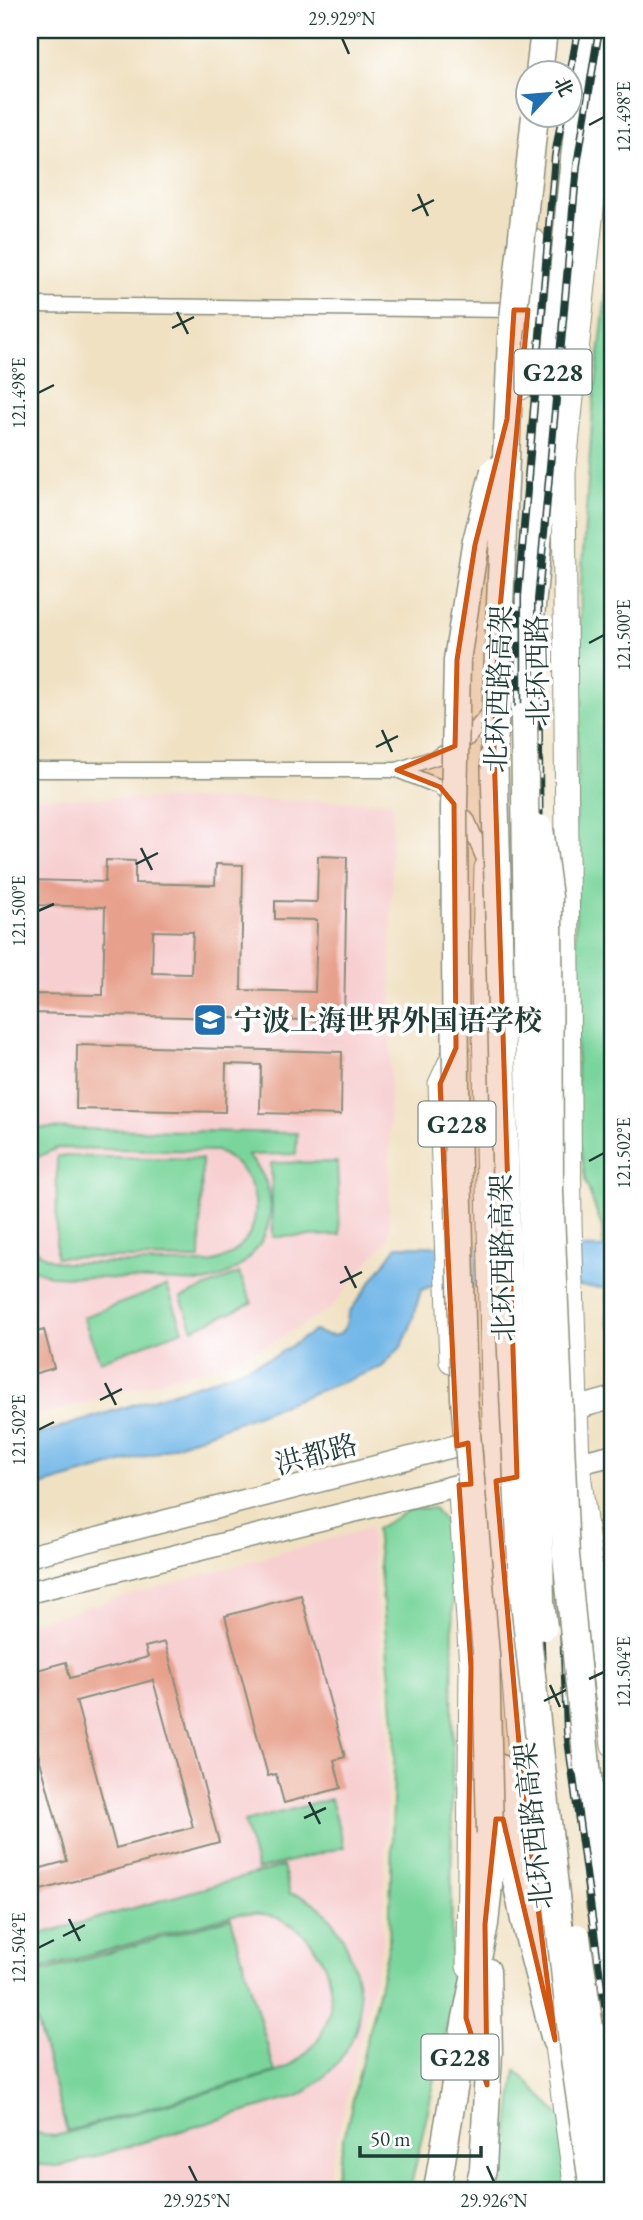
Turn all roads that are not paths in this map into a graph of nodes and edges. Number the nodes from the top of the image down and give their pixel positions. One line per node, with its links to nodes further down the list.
1 (544, 30): 5 (highway)
2 (554, 30): 6 (main road)
3 (588, 30): 13 (highway, 北环西路高架 / G228)
4 (613, 39): 19 (main road, 北环西路)
5 (541, 60)
6 (551, 60)
7 (533, 130): 11 (highway, 北环西路高架 / G228, bridge)
8 (545, 130): 10 (main road, 北环西路)
9 (30, 305): 10 (street)
10 (528, 310): 12 (main road, 北环西路)
11 (508, 419): 30 (highway, G228, bridge); 40 (highway, 北环西路高架, bridge)
12 (490, 712): 15 (street); 16 (main road, 北环西路)
13 (524, 716): 31 (highway, G228, bridge); 39 (highway, 北环西路高架, bridge)
14 (30, 770): 15 (street)
15 (397, 770): 16 (street)
16 (486, 864): 17 (main road, 北环西路)
17 (483, 987): 20 (main road, 北环西路); 21 (main road)
18 (613, 1398): 19 (main road, 洪都路)
19 (577, 1407): 20 (main road, 洪都路); 23 (main road, 北环西路)
20 (495, 1436): 21 (main road, 洪都路); 24 (main road, 北环西路)
21 (457, 1446): 25 (main road); 26 (main road, 洪都路)
22 (613, 1455): 23 (main road)
23 (578, 1464): 24 (main road); 28 (main road, 北环西路)
24 (496, 1481): 25 (main road); 37 (main road, 北环西路)
25 (459, 1485): 27 (main road); 36 (main road)
26 (30, 1556)
27 (30, 1592)
28 (613, 1745)
29 (613, 1819): 31 (main road)
30 (498, 1833): 32 (highway, G228); 37 (highway)
31 (600, 1906): 33 (main road)
32 (485, 1924): 36 (highway, G228); 38 (highway)
33 (610, 1959): 34 (main road); 35 (main road)
34 (613, 1992)
35 (613, 2010)
36 (466, 2018): 38 (highway); 43 (highway, G228)
37 (555, 2040): 45 (main road, 北环西路)
38 (487, 2085): 44 (highway)
39 (602, 2113): 41 (highway, bridge); 42 (highway, 北环西路高架, bridge)
40 (585, 2139): 46 (highway, bridge); 47 (highway, 北环西路高架, bridge)
41 (613, 2164)
42 (613, 2189)
43 (437, 2190)
44 (478, 2190)
45 (576, 2190)
46 (583, 2190)
47 (593, 2190)

